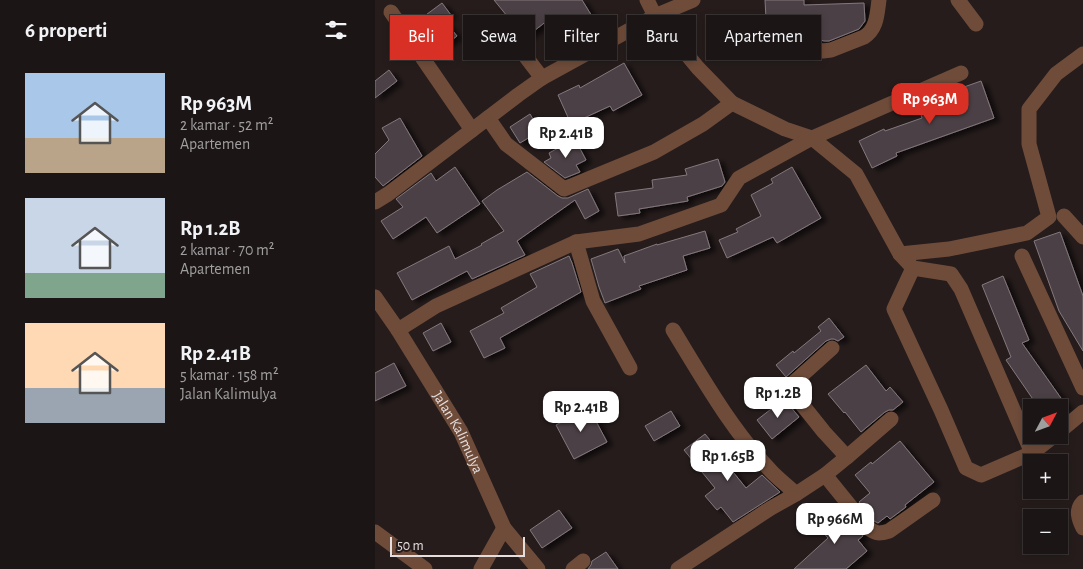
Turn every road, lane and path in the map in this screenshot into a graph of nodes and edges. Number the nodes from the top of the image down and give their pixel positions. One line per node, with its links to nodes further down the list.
1 (647, 0): 6 (street)
2 (693, 0): 7 (street)
3 (879, 0): 10 (street)
4 (958, 0): 8 (street)
5 (391, 12): 18 (street)
6 (654, 15)
7 (657, 15)
8 (976, 24)
9 (627, 31): 15 (street)
10 (821, 50)
11 (1083, 54): 24 (street)
12 (528, 60): 15 (street)
13 (692, 60): 16 (street)
14 (961, 72): 19 (street)
15 (542, 78): 17 (street)
16 (732, 103): 17 (street); 19 (street)
17 (488, 118): 18 (street)
18 (472, 130): 20 (street)
19 (812, 138): 23 (street); 24 (street)
20 (375, 202)
21 (1064, 216): 22 (street)
22 (1083, 237)
23 (576, 242): 28 (street); 31 (street)
24 (900, 254): 26 (street)
25 (1022, 256): 32 (street)
26 (913, 268): 37 (street); 37 (street)
27 (375, 296): 28 (street, Jalan Kalimulya)
28 (398, 330): 43 (street, Jalan Kalimulya)
29 (673, 330): 40 (street)
30 (832, 348): 38 (street)
31 (631, 368)
32 (1083, 388)
33 (1083, 412): 35 (street)
34 (891, 419): 38 (street)
35 (1068, 424)
36 (1044, 444): 37 (street)
37 (1032, 453)
38 (847, 457): 39 (street)
39 (825, 475): 40 (street); 41 (street)
40 (796, 494): 49 (street)
41 (933, 500)
42 (1083, 502): 44 (street)
43 (504, 528): 47 (street); 48 (street, Jalan Kalimulya)
44 (1083, 528)
45 (375, 532): 46 (street)
46 (425, 569)
47 (481, 569)
48 (538, 569)
49 (678, 569)

